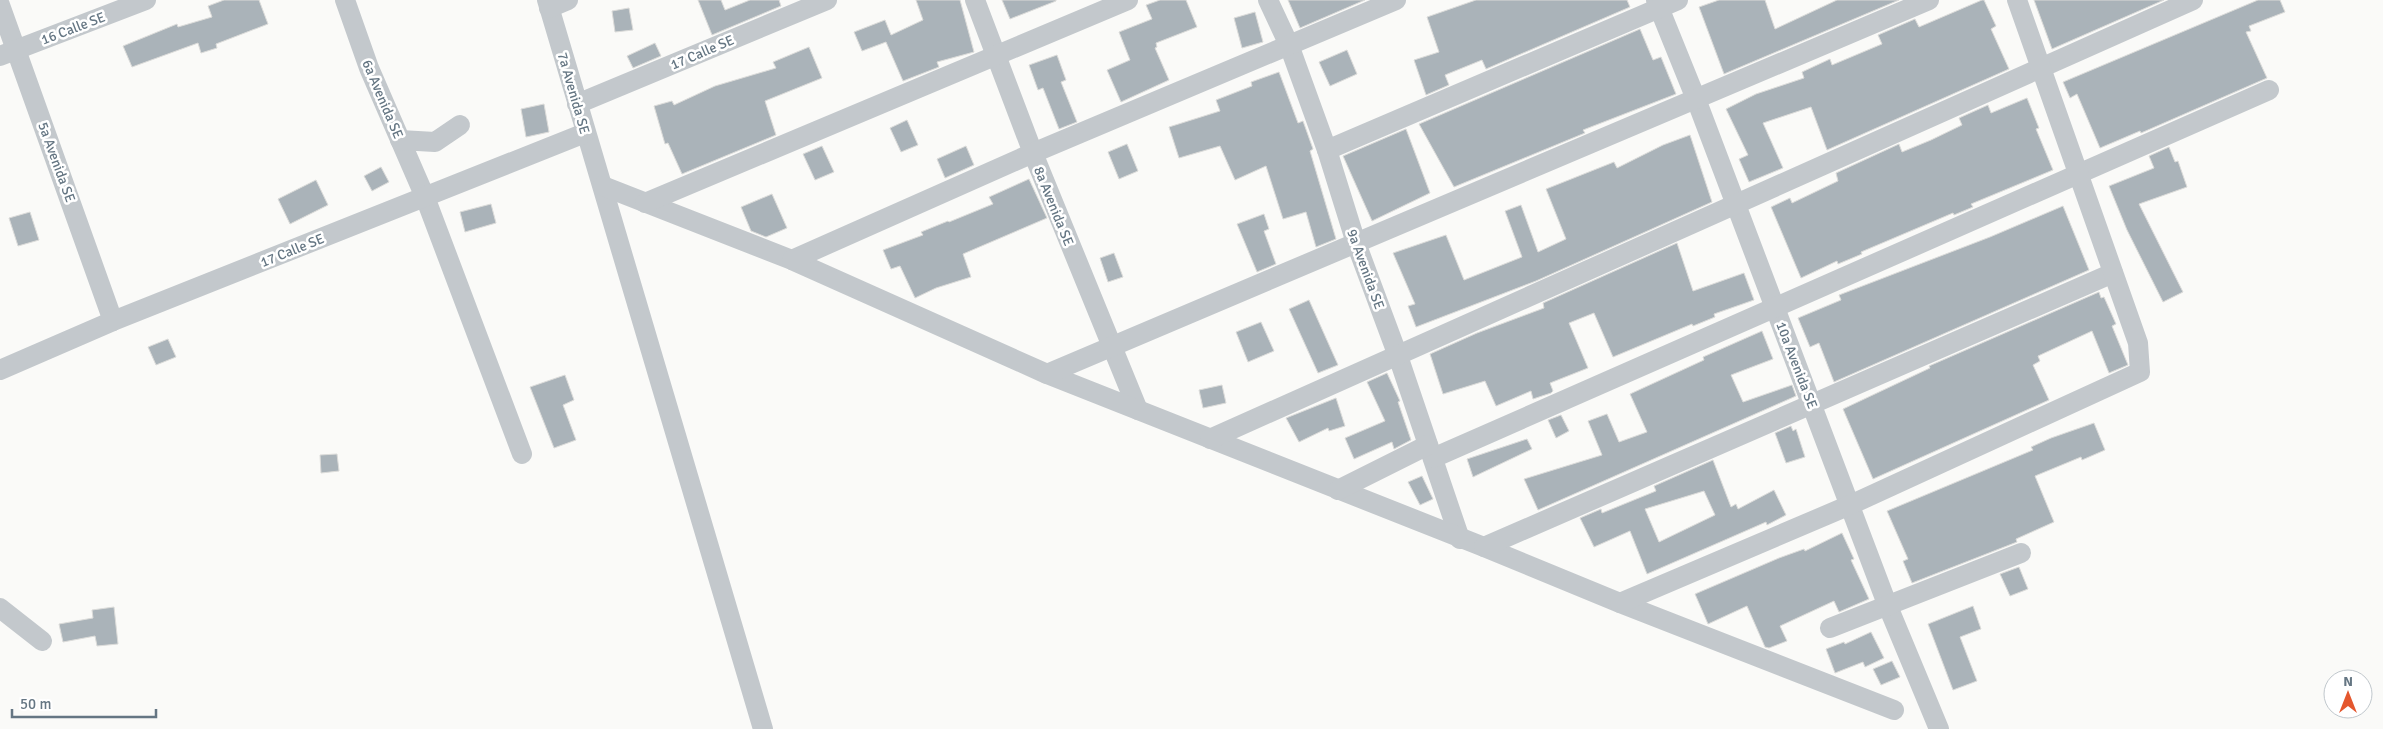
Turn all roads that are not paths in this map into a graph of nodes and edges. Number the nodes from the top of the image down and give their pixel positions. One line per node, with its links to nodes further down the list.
1 (146, 0): 16 (street, 16 Calle SE)
2 (346, 0): 24 (street, 6a Avenida SE)
3 (828, 0): 21 (street, 17 Calle SE)
4 (975, 0): 17 (street, 8a Avenida SE)
5 (1128, 0): 17 (street)
6 (1268, 0): 15 (street, 9a Avenida SE)
7 (1396, 0): 15 (street)
8 (1678, 0): 14 (street)
9 (1930, 0): 20 (street)
10 (2017, 0): 18 (street)
11 (2193, 0): 18 (street)
12 (555, 3): 21 (street, 7a Avenida SE)
13 (0, 4): 16 (street, 5a Avenida SE)
14 (1658, 4): 20 (street, 10a Avenida SE); 25 (street)
15 (1289, 45): 25 (street, 9a Avenida SE); 26 (street)
16 (9, 53): 36 (street, 5a Avenida SE)
17 (996, 54): 26 (street, 8a Avenida SE); 30 (street)
18 (2041, 68): 27 (street); 31 (street)
19 (2269, 90): 27 (street)
20 (1696, 99): 31 (street, 10a Avenida SE); 32 (street)
21 (577, 104): 23 (street, 7a Avenida SE)
22 (460, 125): 24 (street)
23 (586, 133): 28 (street, 7a Avenida SE); 29 (street, 17 Calle SE)
24 (400, 140): 29 (street, 6a Avenida SE)
25 (1327, 150): 32 (street, 9a Avenida SE)
26 (1033, 153): 33 (street); 37 (street, 8a Avenida SE)
27 (2078, 174): 34 (street); 35 (street)
28 (603, 186): 30 (street); 57 (street, 7a Avenida SE)
29 (425, 197): 36 (street, 17 Calle SE); 45 (street, 6a Avenida SE)
30 (645, 203): 33 (street)
31 (1736, 204): 35 (street, 10a Avenida SE); 38 (street)
32 (1356, 243): 37 (street); 38 (street, 9a Avenida SE)
33 (792, 260): 40 (street)
34 (2113, 273): 41 (street); 47 (street)
35 (1775, 307): 41 (street, 10a Avenida SE); 44 (street)
36 (113, 320): 39 (street, 17 Calle SE)
37 (1112, 346): 40 (street); 42 (street, 8a Avenida SE)
38 (1398, 356): 43 (street); 44 (street, 9a Avenida SE)
39 (0, 370)
40 (1047, 374): 42 (street)
41 (1812, 404): 47 (street, 10a Avenida SE); 49 (street)
42 (1138, 410): 43 (street)
43 (1210, 439): 46 (street)
44 (1430, 451): 46 (street); 48 (street, 9a Avenida SE)
45 (522, 454)
46 (1338, 490): 48 (street)
47 (1850, 506): 51 (street); 52 (street, 10a Avenida SE)
48 (1460, 538): 49 (street)
49 (1484, 547): 51 (street)
50 (2021, 552): 52 (street)
51 (1620, 604): 56 (street)
52 (1887, 604): 54 (street); 58 (street, 10a Avenida SE)
53 (0, 608): 55 (street)
54 (1830, 628)
55 (42, 641)
56 (1894, 710)
57 (763, 729)
58 (1939, 729)

